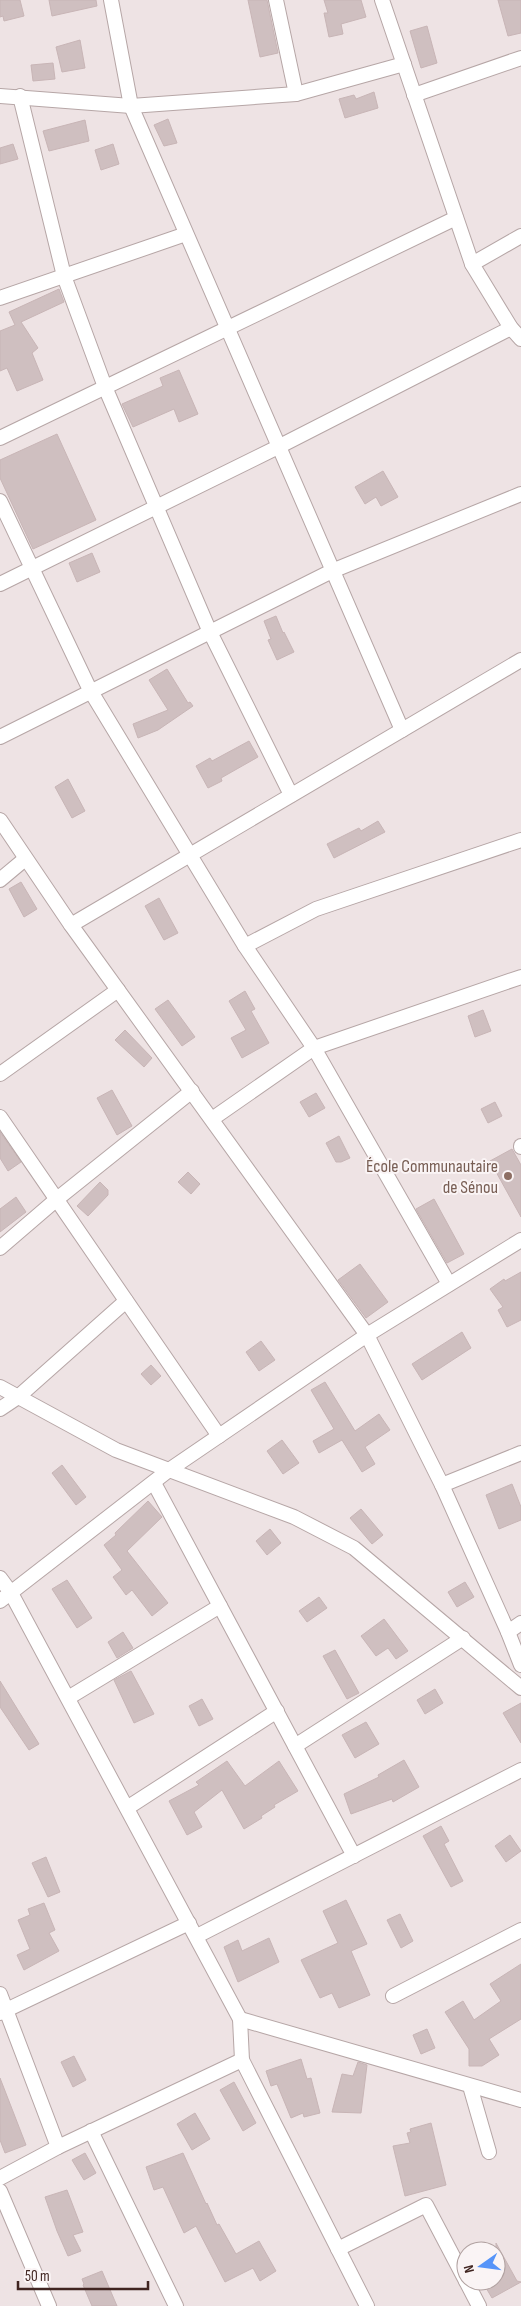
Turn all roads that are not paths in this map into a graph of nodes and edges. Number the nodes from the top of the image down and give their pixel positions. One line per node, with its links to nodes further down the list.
1 (111, 0): 10 (street)
2 (276, 0): 6 (street)
3 (382, 0): 5 (street)
4 (521, 58): 7 (street)
5 (404, 64): 6 (street); 7 (street)
6 (296, 94): 10 (street)
7 (414, 95): 11 (street)
8 (0, 96): 9 (street)
9 (20, 96): 10 (street); 15 (street)
10 (131, 106): 12 (street)
11 (456, 218): 14 (street); 17 (street)
12 (186, 234): 15 (street); 17 (street)
13 (521, 236): 14 (street)
14 (472, 264): 18 (street)
15 (64, 276): 16 (street); 20 (street)
16 (0, 298)
17 (227, 328): 20 (street); 22 (street)
18 (511, 328): 19 (street); 22 (street)
19 (521, 339)
20 (104, 387): 21 (street); 25 (street)
21 (0, 438)
22 (278, 447): 25 (street); 27 (street)
23 (521, 494): 27 (street)
24 (0, 501): 26 (street)
25 (157, 506): 26 (street); 29 (street)
26 (31, 568): 28 (street); 31 (street)
27 (332, 570): 29 (street); 32 (street)
28 (0, 584)
29 (209, 630): 31 (street); 34 (street)
30 (521, 660): 32 (street)
31 (90, 690): 33 (street); 37 (street)
32 (402, 730): 34 (street)
33 (0, 737)
34 (291, 795): 37 (street)
35 (0, 820): 38 (street)
36 (521, 840): 41 (street)
37 (190, 854): 40 (street); 41 (street)
38 (25, 860): 39 (street); 40 (street)
39 (0, 880)
40 (71, 925): 43 (street)
41 (245, 946): 44 (street)
42 (521, 978): 44 (street)
43 (118, 990): 45 (street); 46 (street)
44 (314, 1048): 48 (street); 52 (street)
45 (0, 1074)
46 (192, 1091): 48 (street); 49 (street)
47 (0, 1117): 49 (street)
48 (212, 1119): 54 (street)
49 (57, 1199): 51 (street); 53 (street)
50 (521, 1240): 52 (street)
51 (0, 1248)
52 (449, 1284): 54 (street)
53 (126, 1301): 56 (street); 58 (street)
54 (367, 1336): 58 (street); 62 (street)
55 (0, 1387): 56 (street)
56 (18, 1397): 57 (street); 60 (street)
57 (0, 1409)
58 (220, 1436): 60 (street)
59 (521, 1453): 62 (street)
60 (169, 1470): 61 (street); 68 (street)
61 (154, 1483): 64 (street); 65 (street)
62 (442, 1485): 67 (street)
63 (0, 1578): 64 (street)
64 (6, 1597): 71 (street)
65 (220, 1606): 71 (street); 72 (street)
66 (521, 1623): 67 (street)
67 (508, 1632): 69 (street)
68 (463, 1638): 70 (street); 73 (street)
69 (521, 1665)
70 (521, 1688)
71 (68, 1698): 75 (street)
72 (277, 1712): 73 (street); 75 (street)
73 (295, 1746): 76 (street)
74 (521, 1770): 76 (street)
75 (127, 1808): 77 (street)
76 (354, 1856): 79 (street)
77 (189, 1922): 79 (street); 82 (street)
78 (521, 1930): 81 (street)
79 (197, 1936): 83 (street)
80 (0, 1994): 82 (street)
81 (393, 1996)
82 (4, 2012): 88 (street)
83 (240, 2019): 84 (street); 85 (street)
84 (242, 2060): 87 (street); 92 (street)
85 (470, 2086): 86 (street); 89 (street)
86 (521, 2100)
87 (91, 2131): 88 (street); 96 (street)
88 (58, 2146): 90 (street)
89 (489, 2152)
90 (0, 2178)
91 (0, 2191): 95 (street)
92 (338, 2249): 93 (street); 97 (street)
93 (456, 2262)
94 (471, 2291): 98 (street)
95 (49, 2306)
96 (176, 2306)
97 (367, 2306)
98 (479, 2306)

